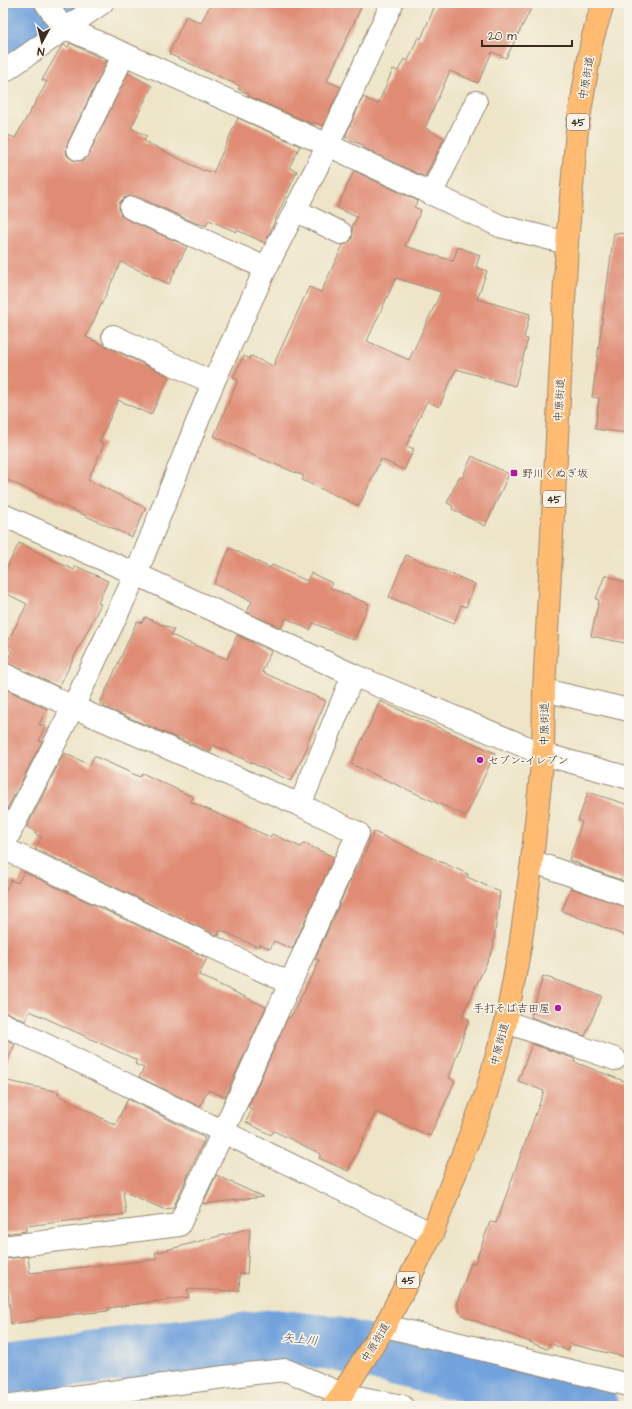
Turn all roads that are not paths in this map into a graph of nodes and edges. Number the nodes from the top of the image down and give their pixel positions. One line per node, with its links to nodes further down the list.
1 (46, 3): 5 (street)
2 (102, 3): 5 (street)
3 (392, 3): 9 (street)
4 (603, 3): 15 (main road, 中原街道 / 45)
5 (62, 24): 6 (street); 7 (street)
6 (124, 54): 9 (street); 10 (street)
7 (3, 72)
8 (476, 102): 11 (street)
9 (328, 145): 11 (street); 13 (street)
10 (78, 149)
11 (431, 194): 15 (street)
12 (131, 208): 16 (street)
13 (295, 210): 14 (street); 16 (street)
14 (341, 233)
15 (567, 243): 23 (main road, 中原街道 / 45)
16 (266, 268): 18 (street)
17 (113, 336): 18 (street)
18 (213, 384): 20 (street)
19 (3, 515): 20 (street)
20 (136, 574): 22 (street); 24 (street)
21 (3, 674): 24 (street)
22 (353, 675): 26 (street); 28 (street)
23 (544, 690): 25 (street); 26 (main road, 中原街道 / 45)
24 (73, 707): 28 (street); 29 (street)
25 (629, 710)
26 (543, 754): 27 (street); 30 (main road, 中原街道 / 45)
27 (629, 778)
28 (300, 805): 32 (street)
29 (3, 847): 32 (street)
30 (532, 861): 31 (street); 33 (main road, 中原街道 / 45)
31 (629, 896)
32 (289, 982): 36 (street)
33 (506, 1022): 35 (street); 37 (main road, 中原街道 / 45)
34 (3, 1024): 36 (street)
35 (615, 1059)
36 (223, 1132): 37 (street); 38 (street)
37 (432, 1234): 39 (main road, 中原街道 / 45)
38 (3, 1247)
39 (385, 1326): 40 (street); 41 (main road, 中原街道 / 45)
40 (629, 1385)
41 (338, 1400): 42 (street); 43 (street)
42 (5, 1406)
43 (402, 1406)

